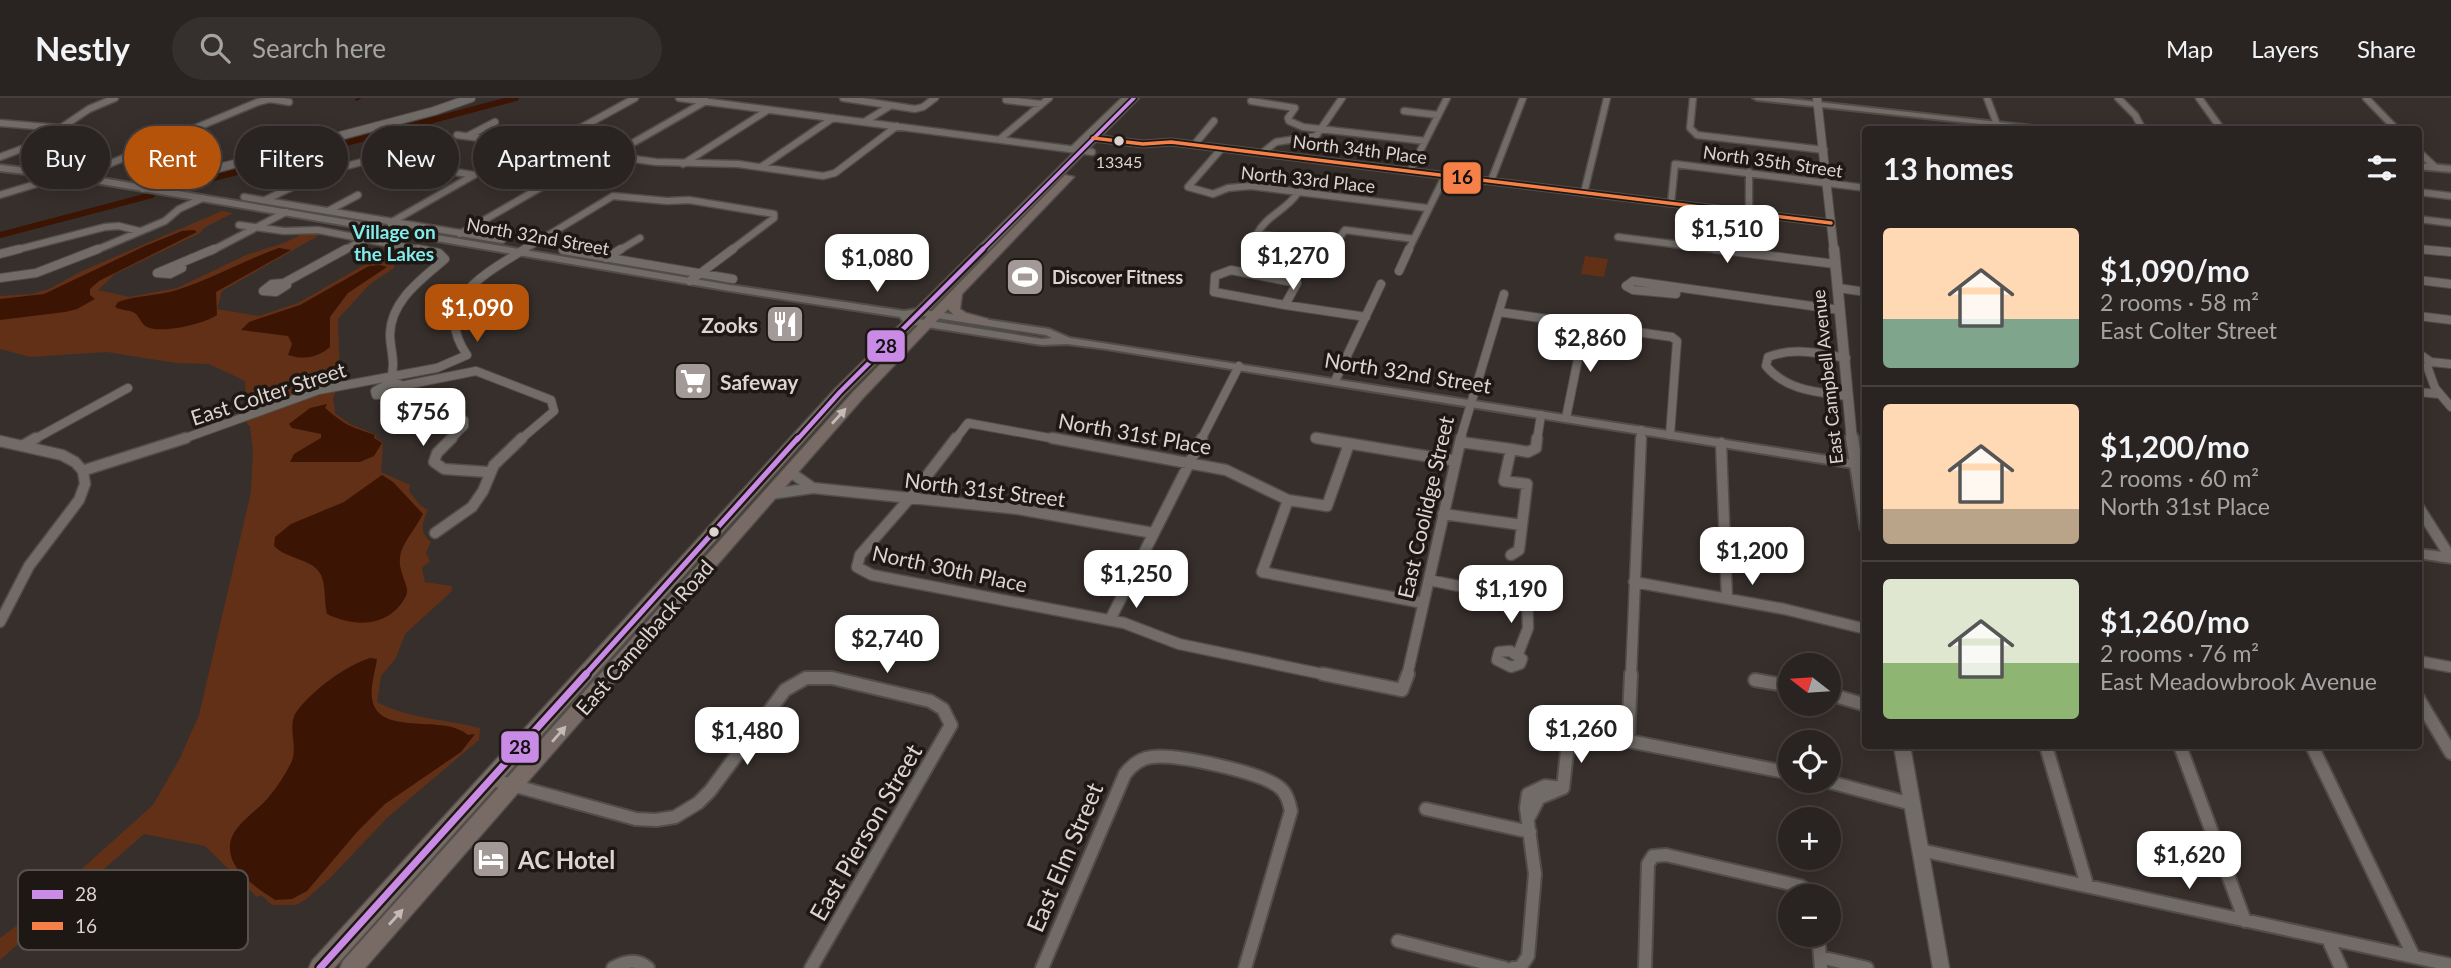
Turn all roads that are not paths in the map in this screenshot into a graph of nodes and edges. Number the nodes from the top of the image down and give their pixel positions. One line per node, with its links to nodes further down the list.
1 (115, 98): 40 (street)
2 (471, 98): 67 (street)
3 (635, 98): 41 (street)
4 (679, 98): 21 (street)
5 (936, 98): 27 (street)
6 (1049, 98): 26 (street)
7 (1126, 98): 58 (street, East Camelback Road)
8 (1133, 98): 53 (main road, East Camelback Road)
9 (1145, 98): 53 (main road, East Camelback Road)
10 (1342, 98): 47 (street)
11 (1447, 98): 32 (street)
12 (1522, 98): 76 (street)
13 (1607, 98): 83 (street)
14 (1693, 98): 59 (street)
15 (1757, 98): 24 (main road)
16 (1987, 98): 37 (street)
17 (2118, 98): 44 (street)
18 (2199, 98): 45 (street)
19 (2367, 98): 46 (street)
20 (843, 99): 27 (street)
21 (708, 100): 28 (street); 51 (street)
22 (1006, 100): 26 (street)
23 (1251, 101): 47 (street)
24 (1818, 101): 37 (main road); 59 (street, East Campbell Avenue)
25 (289, 102): 64 (street)
26 (1041, 104): 52 (street)
27 (887, 106): 30 (street); 31 (street)
28 (768, 110): 33 (street); 65 (street)
29 (1404, 111): 32 (street)
30 (869, 114): 31 (street); 36 (street)
31 (877, 115): 36 (street)
32 (1438, 115): 54 (street)
33 (833, 118): 36 (street); 68 (street)
34 (1214, 121): 55 (street)
35 (495, 122): 49 (street)
36 (863, 122): 42 (street)
37 (1996, 122): 43 (main road)
38 (0, 123): 39 (street)
39 (23, 126)
40 (63, 126)
41 (584, 126)
42 (897, 126): 52 (street); 68 (street)
43 (2031, 126)
44 (2141, 126)
45 (2219, 126)
46 (2393, 126)
47 (1322, 129): 54 (street); 60 (street)
48 (459, 135): 49 (street)
49 (468, 136): 50 (street)
50 (473, 137)
51 (635, 139)
52 (1000, 139): 58 (street)
53 (1099, 139): 55 (street, North 34th Place); 58 (main road, East Camelback Road)
54 (1425, 141): 73 (street)
55 (1194, 145): 56 (street, North 34th Place)
56 (1222, 148): 60 (street, North 34th Place); 84 (street, North 33rd Place)
57 (21, 149): 62 (street)
58 (1082, 150): 91 (main road, East Camelback Road); 92 (main road, East Camelback Road)
59 (1824, 150): 77 (street, East Campbell Avenue)
60 (1262, 153): 73 (street, North 34th Place)
61 (2422, 155): 69 (street)
62 (0, 157)
63 (635, 158): 65 (street)
64 (110, 164)
65 (682, 164): 68 (street)
66 (2422, 166): 69 (main road)
67 (221, 167)
68 (761, 167)
69 (2435, 167): 71 (main road)
70 (0, 168): 72 (main road, North 32nd Street)
71 (2451, 169)
72 (21, 170)
73 (1410, 171): 75 (street, North 34th Place)
74 (1749, 172): 77 (street, North 35th Street); 93 (street, North 35th Street); 98 (street)
75 (1445, 176): 76 (street, North 34th Place); 95 (street)
76 (1491, 181): 83 (street, North 34th Place)
77 (1827, 184): 78 (street, North 35th Street); 101 (street, East Campbell Avenue)
78 (1862, 188)
79 (21, 189): 85 (street)
80 (149, 189): 89 (main road, North 32nd Street)
81 (538, 189): 107 (street)
82 (2422, 192): 87 (street)
83 (1584, 193): 93 (street, North 34th Place)
84 (1297, 194): 95 (street, North 33rd Place); 111 (street)
85 (0, 195)
86 (358, 195): 96 (street)
87 (2451, 196)
88 (244, 197): 90 (street, North 32nd Street)
89 (206, 198): 94 (main road, North 32nd Street); 106 (street)
90 (264, 200): 94 (street); 96 (street, North 32nd Street); 100 (street)
91 (1030, 200): 92 (main road); 124 (main road, East Camelback Road)
92 (1045, 202): 126 (main road, East Camelback Road)
93 (1671, 203): 98 (street, North 34th Place)
94 (252, 206): 97 (main road, North 32nd Street)
95 (1427, 208): 111 (street)
96 (328, 211): 100 (street, North 32nd Street)
97 (289, 212): 104 (street); 105 (main road, North 32nd Street)
98 (1749, 213): 101 (street, North 34th Place)
99 (2422, 219): 102 (street)
100 (393, 222): 105 (street); 107 (street, North 32nd Street)
101 (1830, 223): 120 (street, East Campbell Avenue)
102 (2451, 223)
103 (239, 225): 104 (street)
104 (257, 228): 109 (street); 121 (street)
105 (381, 228): 112 (main road, North 32nd Street)
106 (140, 231): 118 (street); 125 (street)
107 (462, 233): 112 (street); 113 (street, North 32nd Street)
108 (1618, 237): 120 (street)
109 (365, 238): 130 (street); 154 (street)
110 (640, 238): 119 (street)
111 (1414, 239): 122 (street)
112 (450, 240): 116 (main road, North 32nd Street)
113 (502, 240)
114 (2422, 249): 117 (street)
115 (563, 250): 119 (street, North 32nd Street)
116 (519, 252): 123 (street, East Colter Street); 129 (main road, North 32nd Street); 154 (street, East Colter Street)
117 (2451, 252)
118 (0, 254)
119 (606, 258): 123 (street, North 32nd Street)
120 (1835, 264): 133 (street, East Campbell Avenue)
121 (179, 266)
122 (1399, 271)
123 (700, 274): 127 (street, North 32nd Street); 129 (street)
124 (955, 275): 126 (main road); 141 (main road, East Camelback Road)
125 (0, 278)
126 (971, 278): 136 (main road, East Camelback Road)
127 (733, 279)
128 (2422, 280): 132 (street)
129 (690, 281): 141 (main road, North 32nd Street)
130 (284, 283)
131 (1381, 284): 143 (street)
132 (2451, 284)
133 (1838, 288): 135 (street); 139 (street, East Campbell Avenue)
134 (1697, 291): 134 (street); 139 (street)
135 (1862, 291)
136 (957, 292): 144 (main road, East Camelback Road); 146 (main road)
137 (1504, 294): 140 (street, East Coolidge Street)
138 (1285, 305): 138 (street); 143 (street)
139 (1840, 307): 150 (street, East Campbell Avenue)
140 (1499, 312): 147 (street); 164 (street, East Coolidge Street)
141 (910, 316): 144 (main road, North 32nd Street); 158 (main road, East Camelback Road)
142 (2422, 316): 145 (street)
143 (1366, 317): 155 (street)
144 (930, 319): 146 (main road, North 32nd Street); 148 (main road, North 32nd Street); 162 (main road, East Camelback Road)
145 (2451, 320)
146 (984, 322): 148 (main road, North 32nd Street)
147 (1585, 324): 167 (street); 169 (street)
148 (1067, 341): 153 (main road, North 32nd Street)
149 (2422, 356): 151 (street)
150 (1846, 358): 163 (street, East Campbell Avenue); 163 (street)
151 (2431, 362): 152 (street); 161 (street)
152 (2451, 364)
153 (1240, 366): 155 (main road, North 32nd Street); 178 (street)
154 (391, 379): 156 (street); 160 (street); 180 (street, East Colter Street)
155 (1335, 381): 164 (main road, North 32nd Street)
156 (401, 386): 160 (street); 181 (street)
157 (128, 388): 175 (street)
158 (840, 392): 162 (main road); 182 (main road, East Camelback Road)
159 (2422, 392): 161 (street)
160 (391, 394): 181 (street)
161 (2439, 394): 165 (street)
162 (858, 395): 183 (main road, East Camelback Road, one-way to 162)
163 (1847, 396): 179 (street, East Campbell Avenue)
164 (1471, 403): 166 (main road, North 32nd Street); 172 (street, East Coolidge Street)
165 (2451, 407)
166 (1541, 415): 167 (main road, North 32nd Street); 176 (street)
167 (1566, 418): 168 (main road, North 32nd Street)
168 (1641, 430): 169 (main road, North 32nd Street); 199 (street)
169 (1670, 435): 173 (main road, North 32nd Street)
170 (1315, 438): 174 (street)
171 (0, 441): 175 (street)
172 (1460, 442): 176 (street); 177 (street, East Coolidge Street)
173 (1721, 443): 179 (main road, North 32nd Street); 200 (street)
174 (1349, 444): 177 (street); 187 (street, North 31st Place)
175 (22, 446): 180 (street)
176 (1511, 449): 190 (street)
177 (1456, 461): 189 (street, East Coolidge Street)
178 (1190, 462): 186 (street, North 31st Place); 187 (street, North 31st Place); 192 (street)
179 (1860, 465): 184 (street, East Campbell Avenue)
180 (85, 470): 203 (street)
181 (488, 472): 191 (street)
182 (760, 479): 183 (street, North 31st Street); 196 (main road, East Camelback Road)
183 (780, 483): 185 (street, North 31st Street); 185 (street, North 31st Street); 197 (main road, East Camelback Road)
184 (1862, 486)
185 (813, 488): 186 (street, North 31st Street)
186 (909, 499): 192 (street, North 31st Street); 202 (street, North 30th Place)
187 (1288, 500): 201 (street)
188 (2422, 512): 195 (street)
189 (1443, 514): 190 (street); 198 (street, East Coolidge Street)
190 (1522, 525): 194 (street)
191 (436, 533)
192 (1153, 533): 202 (street)
193 (2422, 554): 195 (main road)
194 (1511, 555)
195 (2451, 558)
196 (673, 577): 197 (main road); 221 (main road, East Camelback Road)
197 (694, 580): 222 (main road, East Camelback Road, one-way to 197)
198 (1429, 580): 201 (street, East Coolidge Street); 205 (street)
199 (1634, 582): 200 (street); 214 (street)
200 (1727, 598): 204 (street)
201 (1423, 603): 210 (street, East Coolidge Street)
202 (1110, 620): 210 (street, North 30th Place)
203 (0, 622)
204 (1862, 628)
205 (1518, 654)
206 (2422, 662): 207 (street)
207 (2451, 667)
208 (1755, 680): 209 (street)
209 (1778, 684)
210 (1402, 690)
211 (1841, 698): 212 (street)
212 (1862, 704)
213 (2422, 705): 219 (street)
214 (1628, 740): 220 (street); 226 (street)
215 (1903, 749): 224 (street)
216 (2047, 749): 229 (street)
217 (2181, 749): 230 (street)
218 (2313, 749): 233 (street)
219 (2451, 753)
220 (1778, 771)
221 (490, 779): 222 (street); 236 (main road, East Camelback Road)
222 (514, 785): 237 (main road, East Camelback Road, one-way to 222); 240 (street, East Pierson Street)
223 (1841, 785): 224 (street)
224 (1912, 804): 227 (street)
225 (1426, 809): 226 (street)
226 (1530, 832): 245 (street)
227 (1920, 850): 229 (street); 248 (street)
228 (1791, 884): 246 (street)
229 (2087, 885): 230 (street)
230 (2245, 921): 231 (street)
231 (2328, 939): 233 (street); 249 (street)
232 (1398, 941): 243 (street)
233 (2414, 957): 235 (street)
234 (1820, 962): 247 (street)
235 (2451, 965)
236 (320, 968)
237 (351, 968)
238 (613, 968): 239 (street)
239 (648, 968)
240 (811, 968)
241 (1042, 968): 242 (street, East Elm Street)
242 (1245, 968)
243 (1505, 968)
244 (1513, 968): 245 (street)
245 (1520, 968)
246 (1645, 968)
247 (1866, 968)
248 (1941, 968)
249 (2341, 968)

